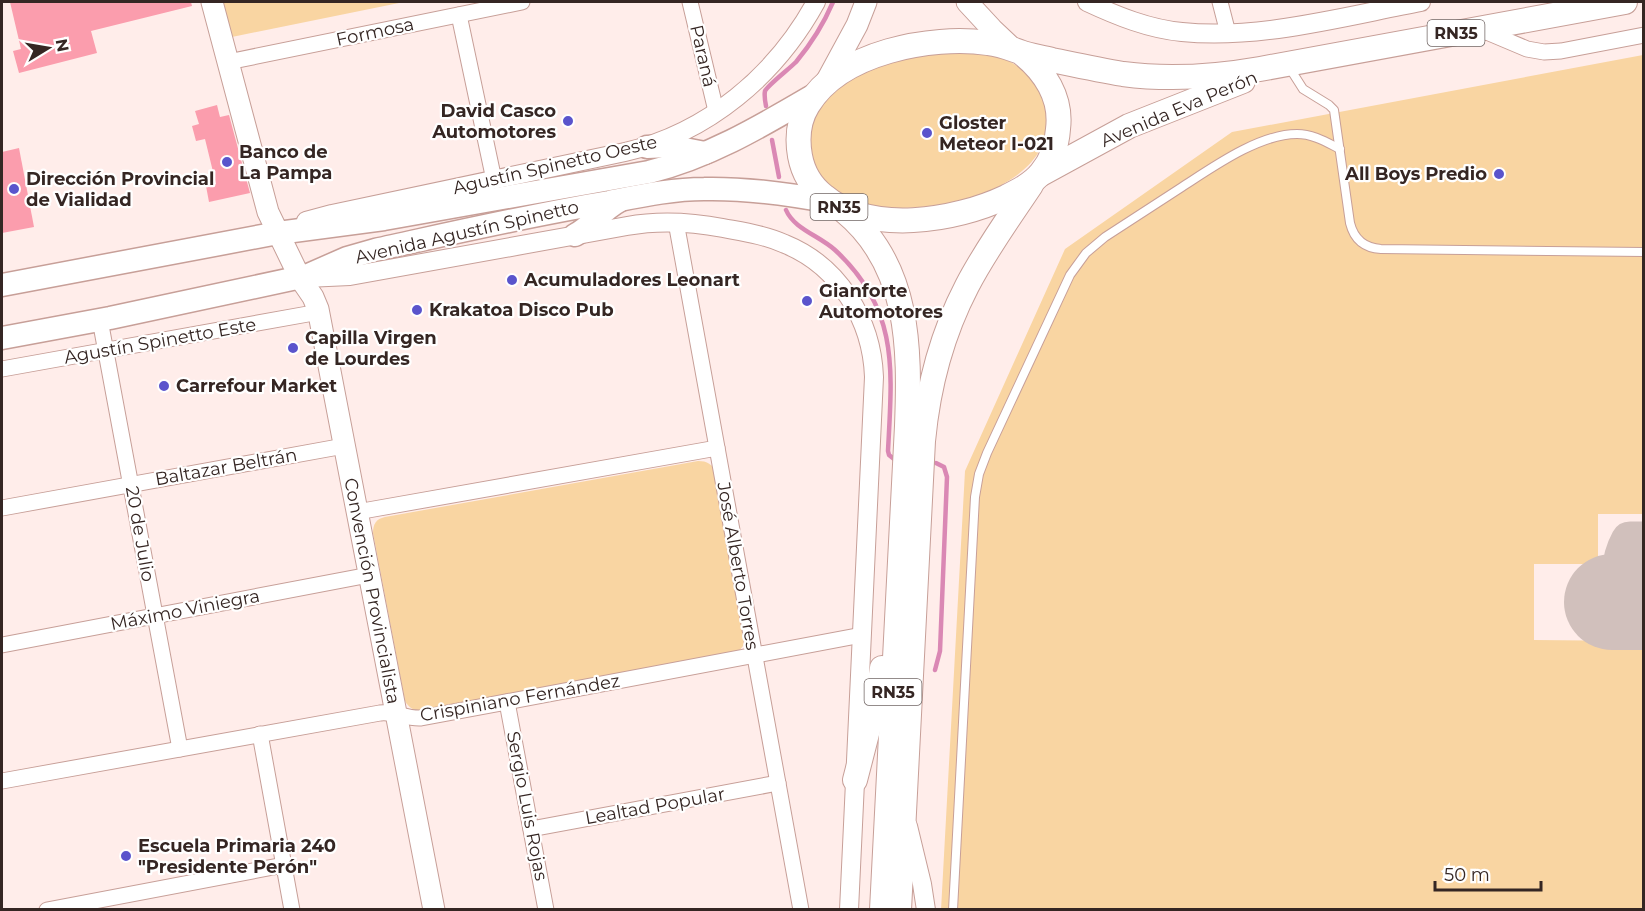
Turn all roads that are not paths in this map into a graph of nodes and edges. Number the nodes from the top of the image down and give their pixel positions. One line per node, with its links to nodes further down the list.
1 (212, 2): 17 (main road, Convención Provincialista)
2 (522, 2): 12 (street, Formosa)
3 (690, 2): 20 (street, Paraná)
4 (816, 2): 20 (street, Agustín Spinetto Oeste)
5 (866, 2): 19 (main road)
6 (967, 2): 16 (main road)
7 (1087, 2): 11 (street)
8 (1220, 2): 14 (street)
9 (1421, 2): 14 (street)
10 (1625, 2): 13 (highway, Avenida Eva Perón / RN35)
11 (1108, 5): 14 (street)
12 (459, 15): 17 (street, Formosa); 25 (street)
13 (1480, 28): 15 (street); 18 (highway, Avenida Eva Perón / RN35)
14 (1228, 33)
15 (1644, 35)
16 (1016, 50): 18 (highway, Avenida Eva Perón / RN35); 19 (highway, RN35); 24 (highway, RN35)
17 (228, 62): 29 (main road, Convención Provincialista)
18 (1287, 64): 22 (lane); 24 (highway, Avenida Eva Perón / RN35)
19 (820, 90): 23 (main road, Avenida Agustín Spinetto); 27 (highway, RN35)
20 (716, 111): 21 (street, Agustín Spinetto Oeste)
21 (647, 147): 23 (main road); 25 (street, Agustín Spinetto Oeste)
22 (1340, 149): 31 (lane); 70 (lane)
23 (705, 153): 29 (main road, Avenida Agustín Spinetto)
24 (1038, 177): 27 (highway, RN35); 57 (highway, RN35)
25 (494, 180): 29 (street, Agustín Spinetto Oeste)
26 (624, 199): 27 (main road, Avenida Agustín Spinetto); 30 (main road); 32 (main road, Avenida Agustín Spinetto)
27 (835, 204): 41 (highway, RN35)
28 (676, 222): 30 (street); 40 (street, José Alberto Torres); 47 (street)
29 (278, 232): 32 (main road, Convención Provincialista); 33 (main road, Avenida Agustín Spinetto)
30 (575, 235): 32 (street)
31 (1644, 252)
32 (300, 278): 34 (main road, Convención Provincialista); 35 (main road, Avenida Agustín Spinetto)
33 (2, 285)
34 (319, 312): 37 (street, Agustín Spinetto Este); 39 (main road, Convención Provincialista)
35 (100, 320): 36 (main road, Avenida Agustín Spinetto); 37 (street, 20 de Julio)
36 (2, 338)
37 (106, 351): 38 (street, Agustín Spinetto Este); 42 (street, 20 de Julio)
38 (2, 369)
39 (344, 446): 42 (street, Baltazar Beltrán); 44 (main road, Convención Provincialista)
40 (717, 448): 44 (street); 49 (street, José Alberto Torres)
41 (904, 475): 54 (highway); 67 (highway, RN35)
42 (131, 484): 43 (street, Baltazar Beltrán); 46 (street, 20 de Julio)
43 (2, 508)
44 (357, 512): 45 (main road, Convención Provincialista)
45 (369, 575): 46 (street, Máximo Viniegra); 51 (main road, Convención Provincialista)
46 (155, 616): 48 (street, Máximo Viniegra); 53 (street, 20 de Julio)
47 (862, 635): 49 (street, Crispiniano Fernández); 54 (street)
48 (2, 645)
49 (755, 655): 50 (street, Crispiniano Fernández); 56 (street, José Alberto Torres)
50 (507, 702): 51 (street, Crispiniano Fernández); 58 (street, Sergio Luis Rojas)
51 (396, 714): 52 (street, Crispiniano Fernández); 63 (main road, Convención Provincialista)
52 (260, 735): 53 (street, Crispiniano Fernández); 59 (street)
53 (180, 749): 55 (street, Crispiniano Fernández)
54 (855, 780): 66 (street)
55 (2, 782)
56 (778, 783): 58 (street, Lealtad Popular); 65 (street, José Alberto Torres)
57 (904, 808): 68 (highway, RN35); 69 (street)
58 (531, 829): 64 (street, Sergio Luis Rojas)
59 (284, 865): 60 (street); 62 (street)
60 (106, 904): 61 (street)
61 (47, 909)
62 (292, 909)
63 (434, 909)
64 (546, 909)
65 (801, 909)
66 (849, 909)
67 (882, 909)
68 (899, 909)
69 (926, 909)
70 (953, 909)

